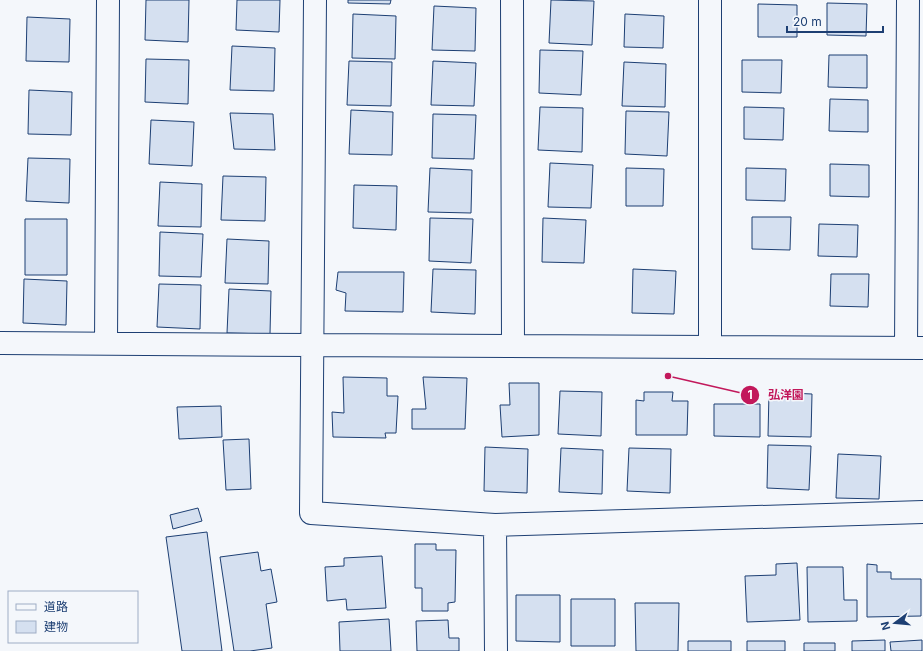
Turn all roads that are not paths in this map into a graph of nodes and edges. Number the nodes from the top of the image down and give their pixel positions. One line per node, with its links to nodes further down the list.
1 (108, 0): 7 (street)
2 (315, 0): 8 (street)
3 (512, 0): 9 (street)
4 (710, 0): 10 (street)
5 (908, 0): 11 (street)
6 (0, 342): 7 (street)
7 (106, 343): 8 (street)
8 (312, 345): 9 (street); 13 (street)
9 (513, 345): 10 (street)
10 (710, 347): 11 (street)
11 (915, 348)
12 (923, 512): 13 (street)
13 (495, 525): 14 (street)
14 (496, 651)

